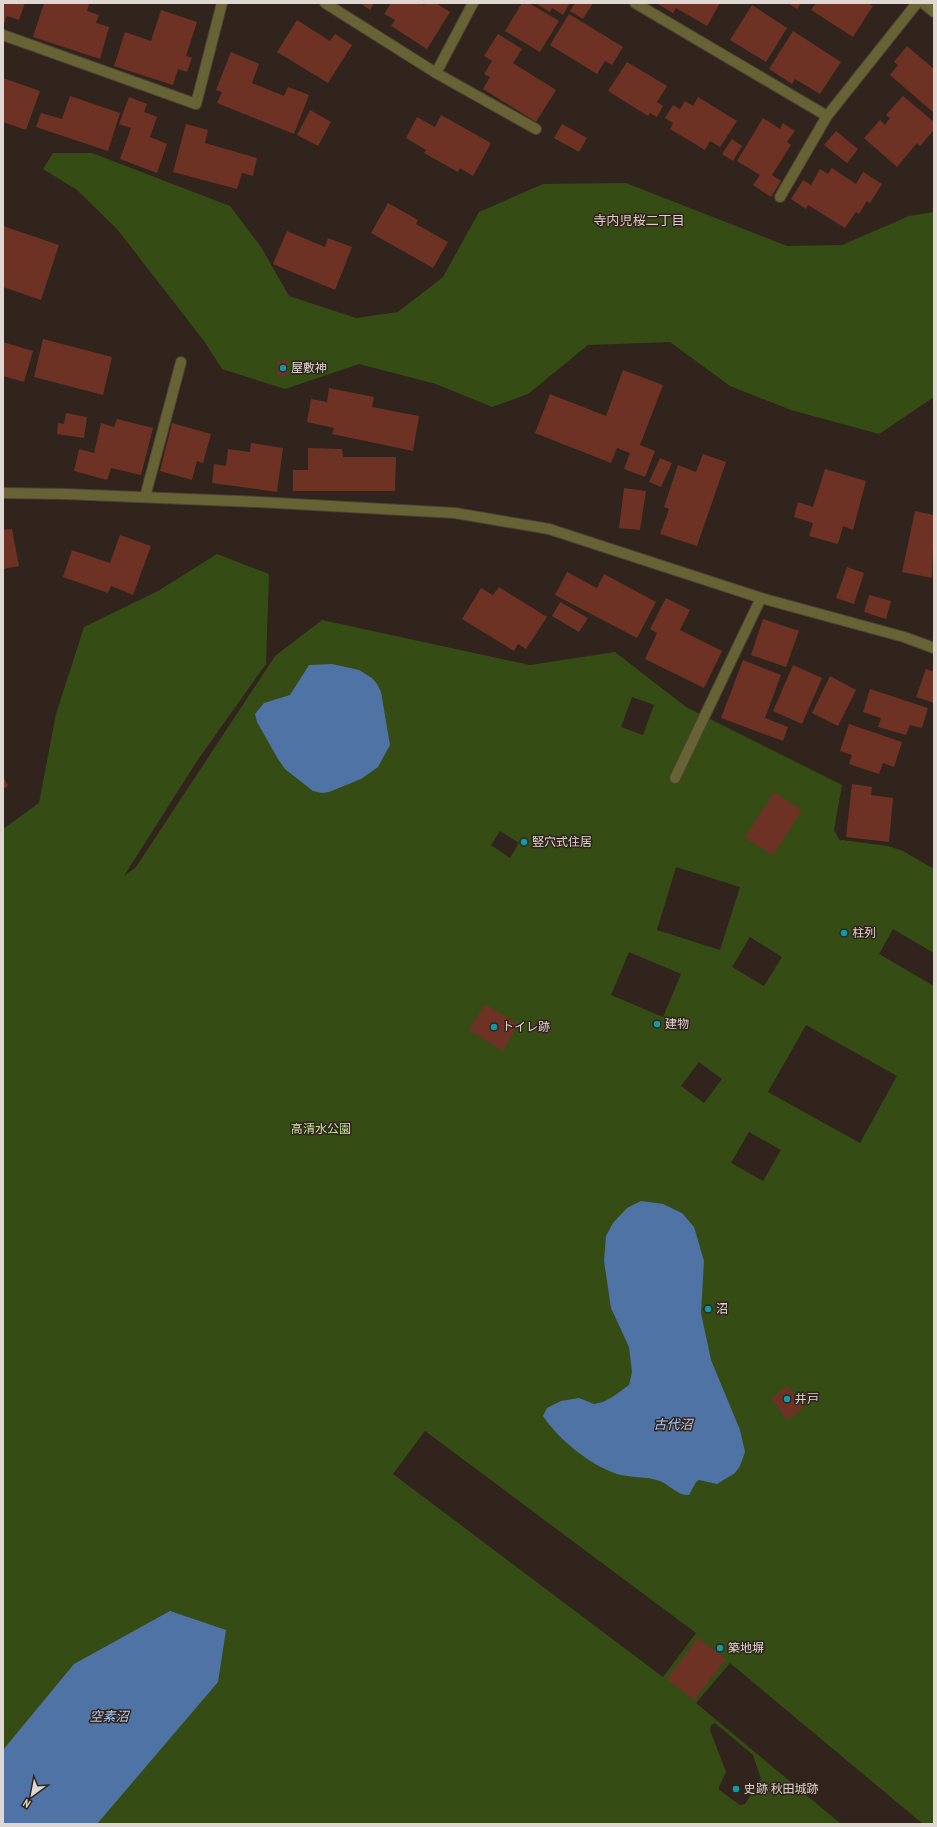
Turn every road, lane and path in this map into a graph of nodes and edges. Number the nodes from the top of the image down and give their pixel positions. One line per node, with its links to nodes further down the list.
1 (222, 3): 8 (street)
2 (325, 3): 9 (street)
3 (473, 3): 9 (street)
4 (635, 3): 10 (street)
5 (917, 3): 10 (street)
6 (923, 3): 7 (street)
7 (934, 12)
8 (3, 35)
9 (436, 72): 11 (street)
10 (826, 116): 12 (street)
11 (536, 129)
12 (780, 197)
13 (181, 362): 15 (street)
14 (3, 493): 15 (street)
15 (145, 497): 16 (street)
16 (761, 598): 17 (street); 18 (street)
17 (934, 648)
18 (675, 778)

